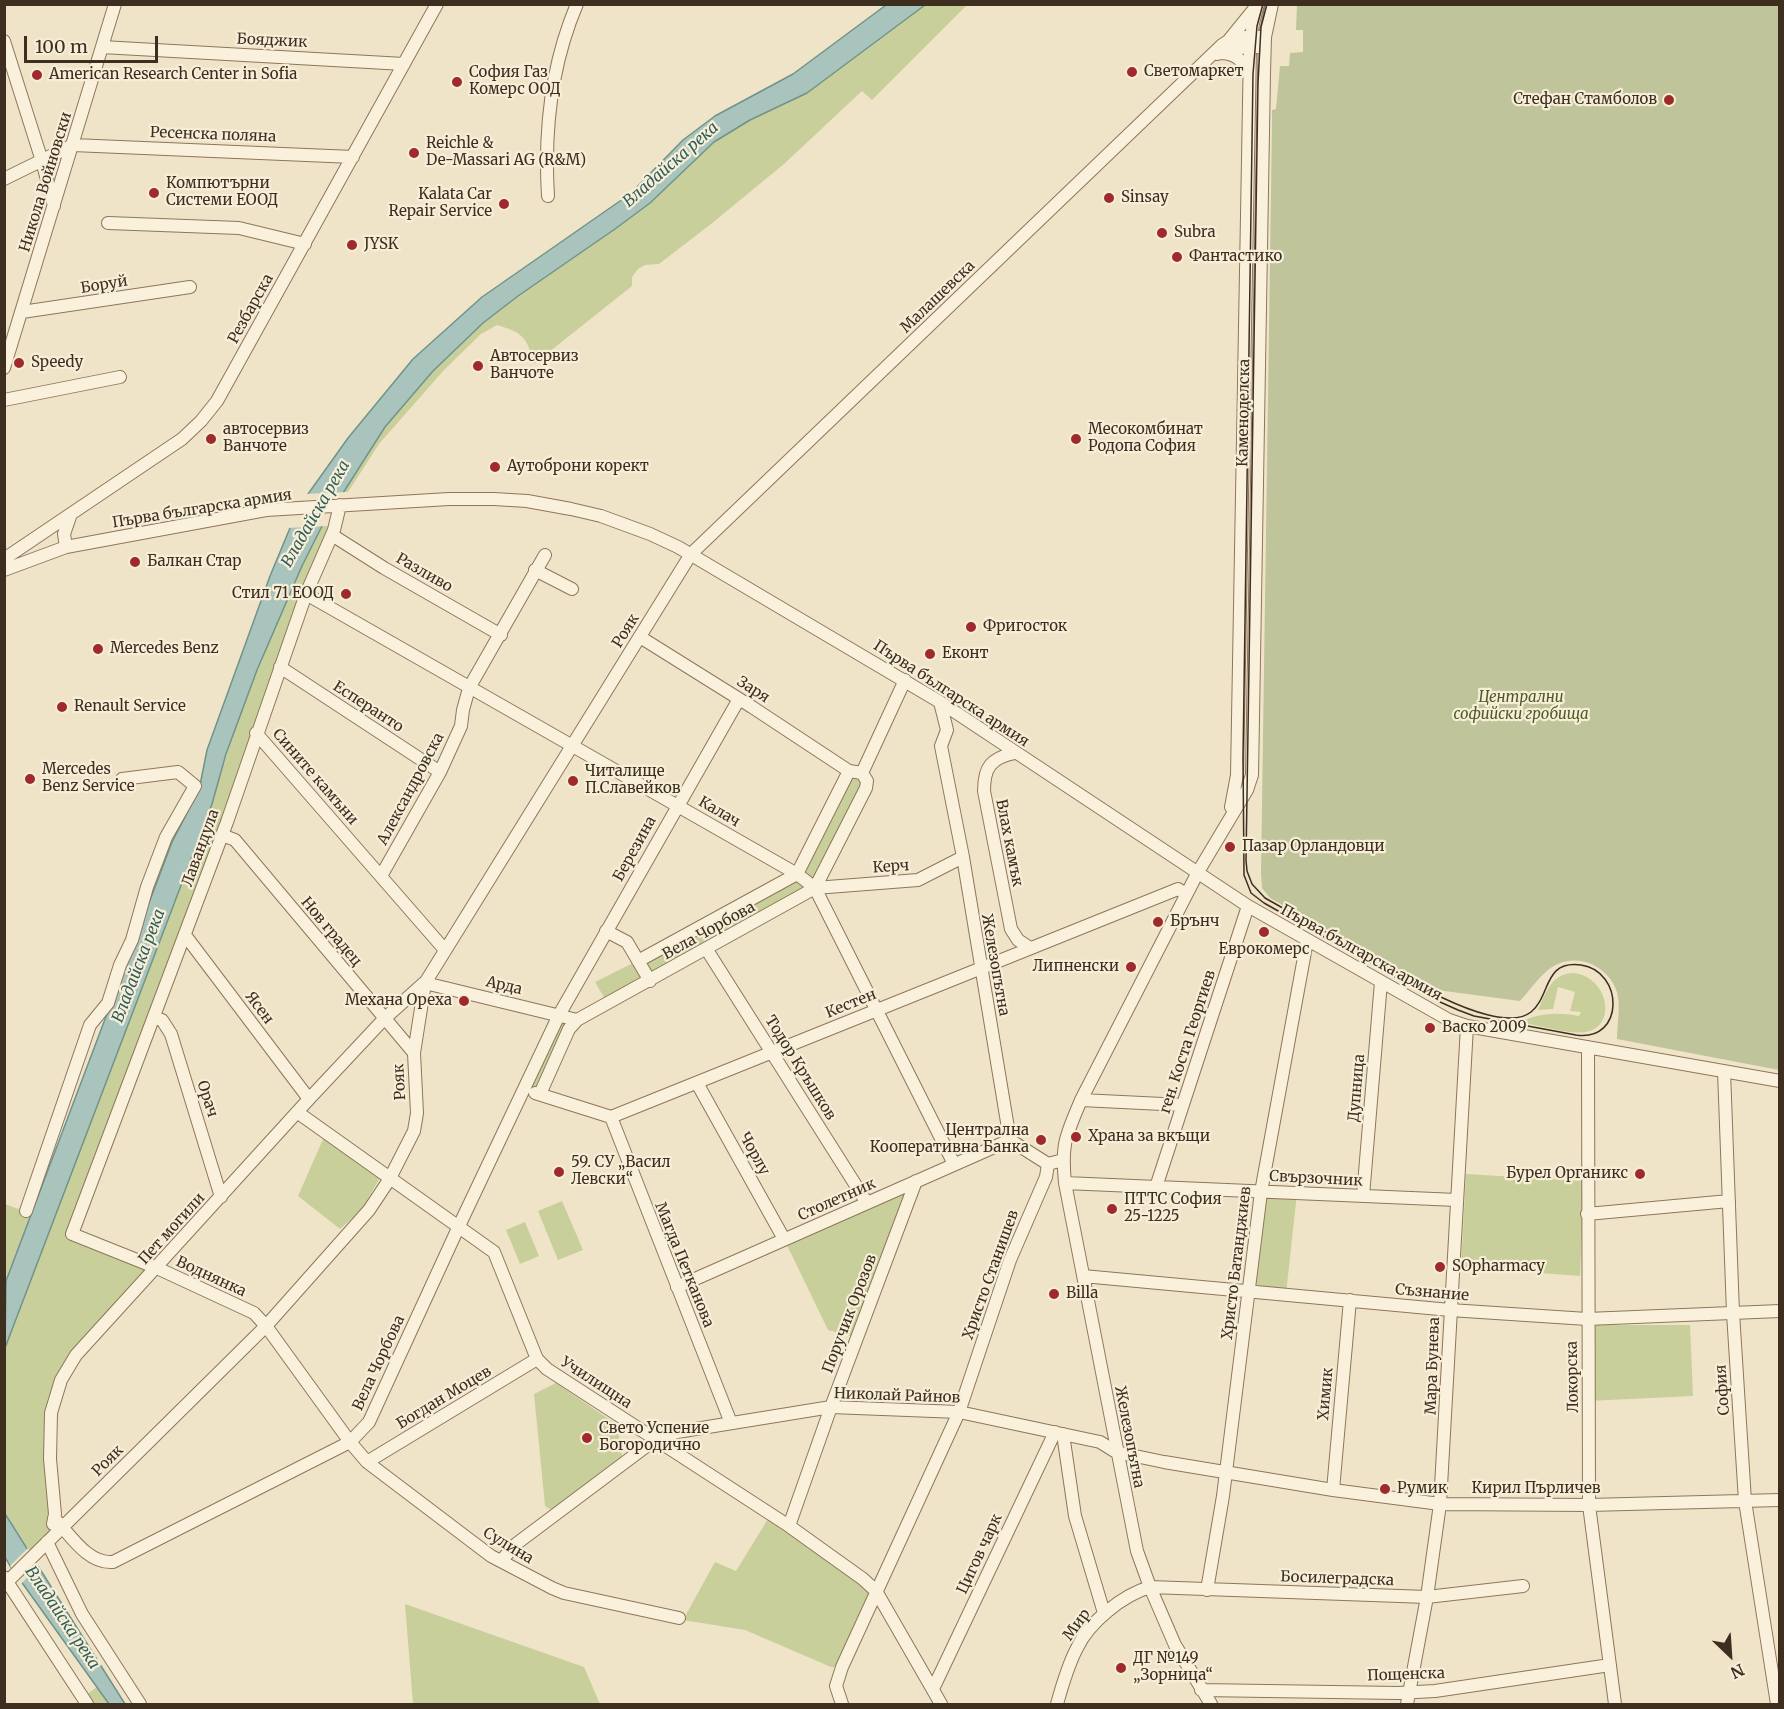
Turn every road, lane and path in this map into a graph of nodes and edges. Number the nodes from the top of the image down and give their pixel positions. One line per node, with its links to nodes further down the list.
1 (115, 4): 10 (street, Никола Войновски)
2 (437, 4): 13 (street, Резбарска)
3 (577, 4): 19 (street)
4 (1258, 4): 6 (street); 8 (street, Каменоделска)
5 (1272, 4): 9 (street, Каменоделска)
6 (1229, 40): 8 (street, Малашевска); 12 (street, Малашевска)
7 (4, 41): 17 (street)
8 (1251, 42): 9 (street, Малашевска); 11 (street, Малашевска); 14 (street, Каменоделска)
9 (1265, 42): 56 (street, Каменоделска)
10 (102, 47): 13 (street, Бояджик); 15 (street, Никола Войновски)
11 (1219, 53): 12 (street, Малашевска); 14 (street)
12 (1206, 61): 32 (street, Малашевска)
13 (404, 64): 16 (street, Резбарска)
14 (1249, 74): 56 (street, Каменоделска)
15 (73, 145): 16 (street, Ресенска поляна); 17 (street); 20 (street, Никола Войновски)
16 (353, 157): 22 (street, Резбарска)
17 (42, 161): 18 (street); 20 (street)
18 (4, 179)
19 (548, 196)
20 (55, 207): 24 (street, Никола Войновски)
21 (108, 223): 22 (street)
22 (305, 244): 29 (street, Резбарска)
23 (190, 287): 24 (street, Боруй)
24 (22, 312): 25 (street, Никола Войновски)
25 (4, 368)
26 (120, 377): 27 (street)
27 (4, 400)
28 (340, 505): 30 (street, Лавандула); 31 (street, Първа българска армия); 32 (street, Първа българска армия)
29 (72, 513): 31 (street); 34 (street, Резбарска)
30 (332, 536): 38 (street, Лавандула); 39 (street, Разливо)
31 (66, 547): 34 (street, Резбарска); 35 (street)
32 (691, 554): 40 (street, Рояк); 42 (street, Първа българска армия)
33 (546, 555): 36 (street, Александровска)
34 (7, 557)
35 (4, 570)
36 (535, 570): 37 (street); 39 (street, Александровска)
37 (572, 589)
38 (306, 594): 41 (street, Лавандула); 43 (street, Калач)
39 (501, 635): 43 (street, Александровска)
40 (640, 637): 44 (street, Заря); 49 (street, Рояк)
41 (279, 667): 48 (street, Лавандула); 52 (street, Есперанто)
42 (905, 680): 45 (street, Първа българска армия); 53 (street)
43 (469, 688): 49 (street, Калач); 52 (street, Александровска)
44 (739, 699): 51 (street, Заря); 55 (street, Березина)
45 (940, 702): 46 (street, Първа българска армия); 47 (street)
46 (968, 720): 47 (street); 50 (street, Първа българска армия)
47 (947, 730): 58 (street)
48 (256, 733): 57 (street, Лавандула); 61 (street, Сините камъни)
49 (573, 745): 55 (street, Калач); 71 (street, Рояк)
50 (1016, 753): 59 (street, Първа българска армия); 70 (street, Влах камък)
51 (849, 771): 53 (street); 60 (street)
52 (440, 772): 61 (street, Александровска)
53 (862, 773): 62 (street)
54 (122, 779): 111 (street, Лавандула)
55 (677, 805): 60 (street, Калач); 67 (street, Березина)
56 (1229, 817): 59 (street, Каменоделска)
57 (222, 835): 68 (street, Лавандула); 81 (street, Нов градец)
58 (963, 857): 62 (street, Керч); 74 (street, Железопътна)
59 (1198, 872): 63 (street); 64 (street, Първа българска армия)
60 (797, 874): 62 (street, Калач); 65 (street, Вела Чорбова)
61 (381, 876): 71 (street, Сините камъни)
62 (815, 888): 66 (street, Вела Чорбова); 78 (street, Калач)
63 (1186, 894): 70 (street, Кестен); 93 (street)
64 (1248, 906): 69 (street, Първа българска армия); 94 (street, ген. Коста Георгиев)
65 (740, 907): 66 (street); 73 (street, Вела Чорбова)
66 (750, 926): 72 (street, Вела Чорбова)
67 (606, 931): 73 (street); 79 (street, Березина)
68 (185, 935): 80 (street, Лавандула); 92 (street, Ясен)
69 (1307, 941): 76 (street, Първа българска армия); 105 (street, Христо Батанджиев)
70 (1030, 948): 74 (street, Кестен)
71 (445, 950): 77 (street, Рояк)
72 (707, 950): 75 (street, Вела Чорбова); 86 (street, Тодор Кръшков)
73 (639, 962): 75 (street)
74 (980, 967): 78 (street, Кестен); 97 (street, Железопътна)
75 (650, 981): 82 (street, Вела Чорбова)
76 (1381, 982): 83 (street, Първа българска армия); 106 (street, Дупница)
77 (425, 983): 79 (street, Арда); 81 (street, Пет могили); 85 (street, Рояк)
78 (877, 1010): 86 (street, Кестен); 99 (street, Калач)
79 (559, 1015): 82 (street, Арда); 90 (street, Вела Чорбова)
80 (154, 1018): 107 (street, Орач); 114 (street, Лавандула)
81 (384, 1019): 85 (street, Нов градец); 92 (street, Пет могили)
82 (577, 1020): 91 (street)
83 (1467, 1026): 84 (street, Първа българска армия); 108 (street, Мара Бунева)
84 (1588, 1047): 87 (street, Първа българска армия); 112 (street, Локорска)
85 (414, 1053): 101 (street, Рояк)
86 (772, 1053): 89 (street, Кестен); 110 (street, Тодор Кръшков)
87 (1724, 1071): 88 (street, Първа българска армия); 109 (street, София)
88 (1779, 1081)
89 (697, 1083): 96 (street, Кестен); 115 (street, Чорлу)
90 (524, 1089): 91 (street); 113 (street, Вела Чорбова)
91 (540, 1094): 96 (street)
92 (309, 1099): 95 (street, Пет могили)
93 (1082, 1100): 94 (street); 98 (street)
94 (1183, 1105): 104 (street, ген. Коста Георгиев)
95 (297, 1112): 101 (street, Училищна); 107 (street, Пет могили)
96 (611, 1117): 118 (street, Магда Петканова)
97 (1010, 1140): 99 (street, Столетник); 100 (street)
98 (1063, 1161): 100 (street); 103 (street, Железопътна)
99 (954, 1164): 102 (street, Столетник)
100 (1048, 1164): 128 (street, Христо Станишев)
101 (389, 1180): 113 (street, Училищна); 125 (street, Рояк)
102 (916, 1181): 110 (street, Столетник); 127 (street, Поручик Орозов)
103 (1065, 1183): 104 (street, Свързочник); 117 (street, Железопътна)
104 (1156, 1187): 105 (street, Свързочник)
105 (1261, 1191): 106 (street, Свързочник); 119 (street, Христо Батанджиев)
106 (1363, 1196): 108 (street, Свързочник)
107 (221, 1197): 116 (street, Пет могили)
108 (1457, 1200): 121 (street, Мара Бунева)
109 (1729, 1201): 112 (street); 123 (street, София)
110 (867, 1203): 115 (street, Столетник)
111 (26, 1211)
112 (1587, 1214): 124 (street, Локорска)
113 (459, 1226): 126 (street, Училищна); 132 (street, Вела Чорбова)
114 (72, 1234): 116 (street, Воднянка)
115 (784, 1239): 118 (street, Столетник)
116 (157, 1268): 125 (street, Воднянка); 141 (street, Пет могили)
117 (1083, 1276): 119 (street, Съзнание); 133 (street, Железопътна)
118 (677, 1287): 129 (street, Магда Петканова)
119 (1248, 1291): 120 (street, Съзнание); 135 (street, Христо Батанджиев)
120 (1350, 1300): 121 (street, Съзнание); 136 (street, Химик)
121 (1450, 1310): 124 (street, Съзнание); 139 (street, Мара Бунева)
122 (1779, 1311): 123 (street, Съзнание)
123 (1733, 1313): 124 (street, Съзнание); 138 (street, София)
124 (1587, 1319): 140 (street, Локорска)
125 (266, 1326): 132 (street, Воднянка); 141 (street, Рояк)
126 (537, 1359): 131 (street, Училищна); 134 (street, Богдан Моцев)
127 (831, 1407): 128 (street, Николай Райнов); 129 (street, Николай Райнов); 142 (street, Поручик Орозов)
128 (959, 1412): 130 (street, Николай Райнов); 149 (street, Христо Станишев)
129 (730, 1423): 131 (street, Николай Райнов)
130 (1059, 1433): 133 (street, Николай Райнов); 151 (street); 154 (street, Цигов чарк)
131 (656, 1438): 142 (street, Училищна); 144 (street, Николай Райнов)
132 (350, 1442): 134 (street, Сулина); 141 (street, Вела Чорбова)
133 (1116, 1452): 135 (street, Кирил Пърличев); 147 (street, Железопътна)
134 (368, 1462): 144 (street, Сулина)
135 (1226, 1473): 136 (street, Кирил Пърличев); 148 (street, Христо Батанджиев)
136 (1333, 1490): 139 (street, Кирил Пърличев)
137 (1779, 1500): 138 (street, Кирил Пърличев)
138 (1745, 1501): 140 (street, Кирил Пърличев); 163 (street, София)
139 (1440, 1504): 140 (street, Кирил Пърличев); 150 (street, Мара Бунева)
140 (1589, 1505): 153 (street, Локорска)
141 (59, 1522): 143 (street, Рояк)
142 (789, 1526): 149 (street, Училищна)
143 (47, 1542): 145 (street, Рояк); 158 (street)
144 (501, 1561): 152 (street, Сулина)
145 (8, 1580): 157 (street)
146 (1523, 1586): 150 (street, Босилеградска)
147 (1150, 1587): 148 (street, Босилеградска); 151 (street, Мир); 155 (street, Железопътна)
148 (1208, 1590): 150 (street, Босилеградска)
149 (876, 1591): 154 (street); 159 (street, Христо Станишев)
150 (1427, 1597): 156 (street, Мара Бунева)
151 (1104, 1613): 161 (street, Мир)
152 (679, 1618)
153 (1610, 1665): 156 (street, Пощенска); 162 (street, Локорска)
154 (933, 1689): 160 (street)
155 (1208, 1697): 156 (street, Пощенска)
156 (1407, 1698)
157 (87, 1704)
158 (140, 1704)
159 (842, 1704)
160 (941, 1704)
161 (1057, 1704)
162 (1615, 1704)
163 (1777, 1704)

